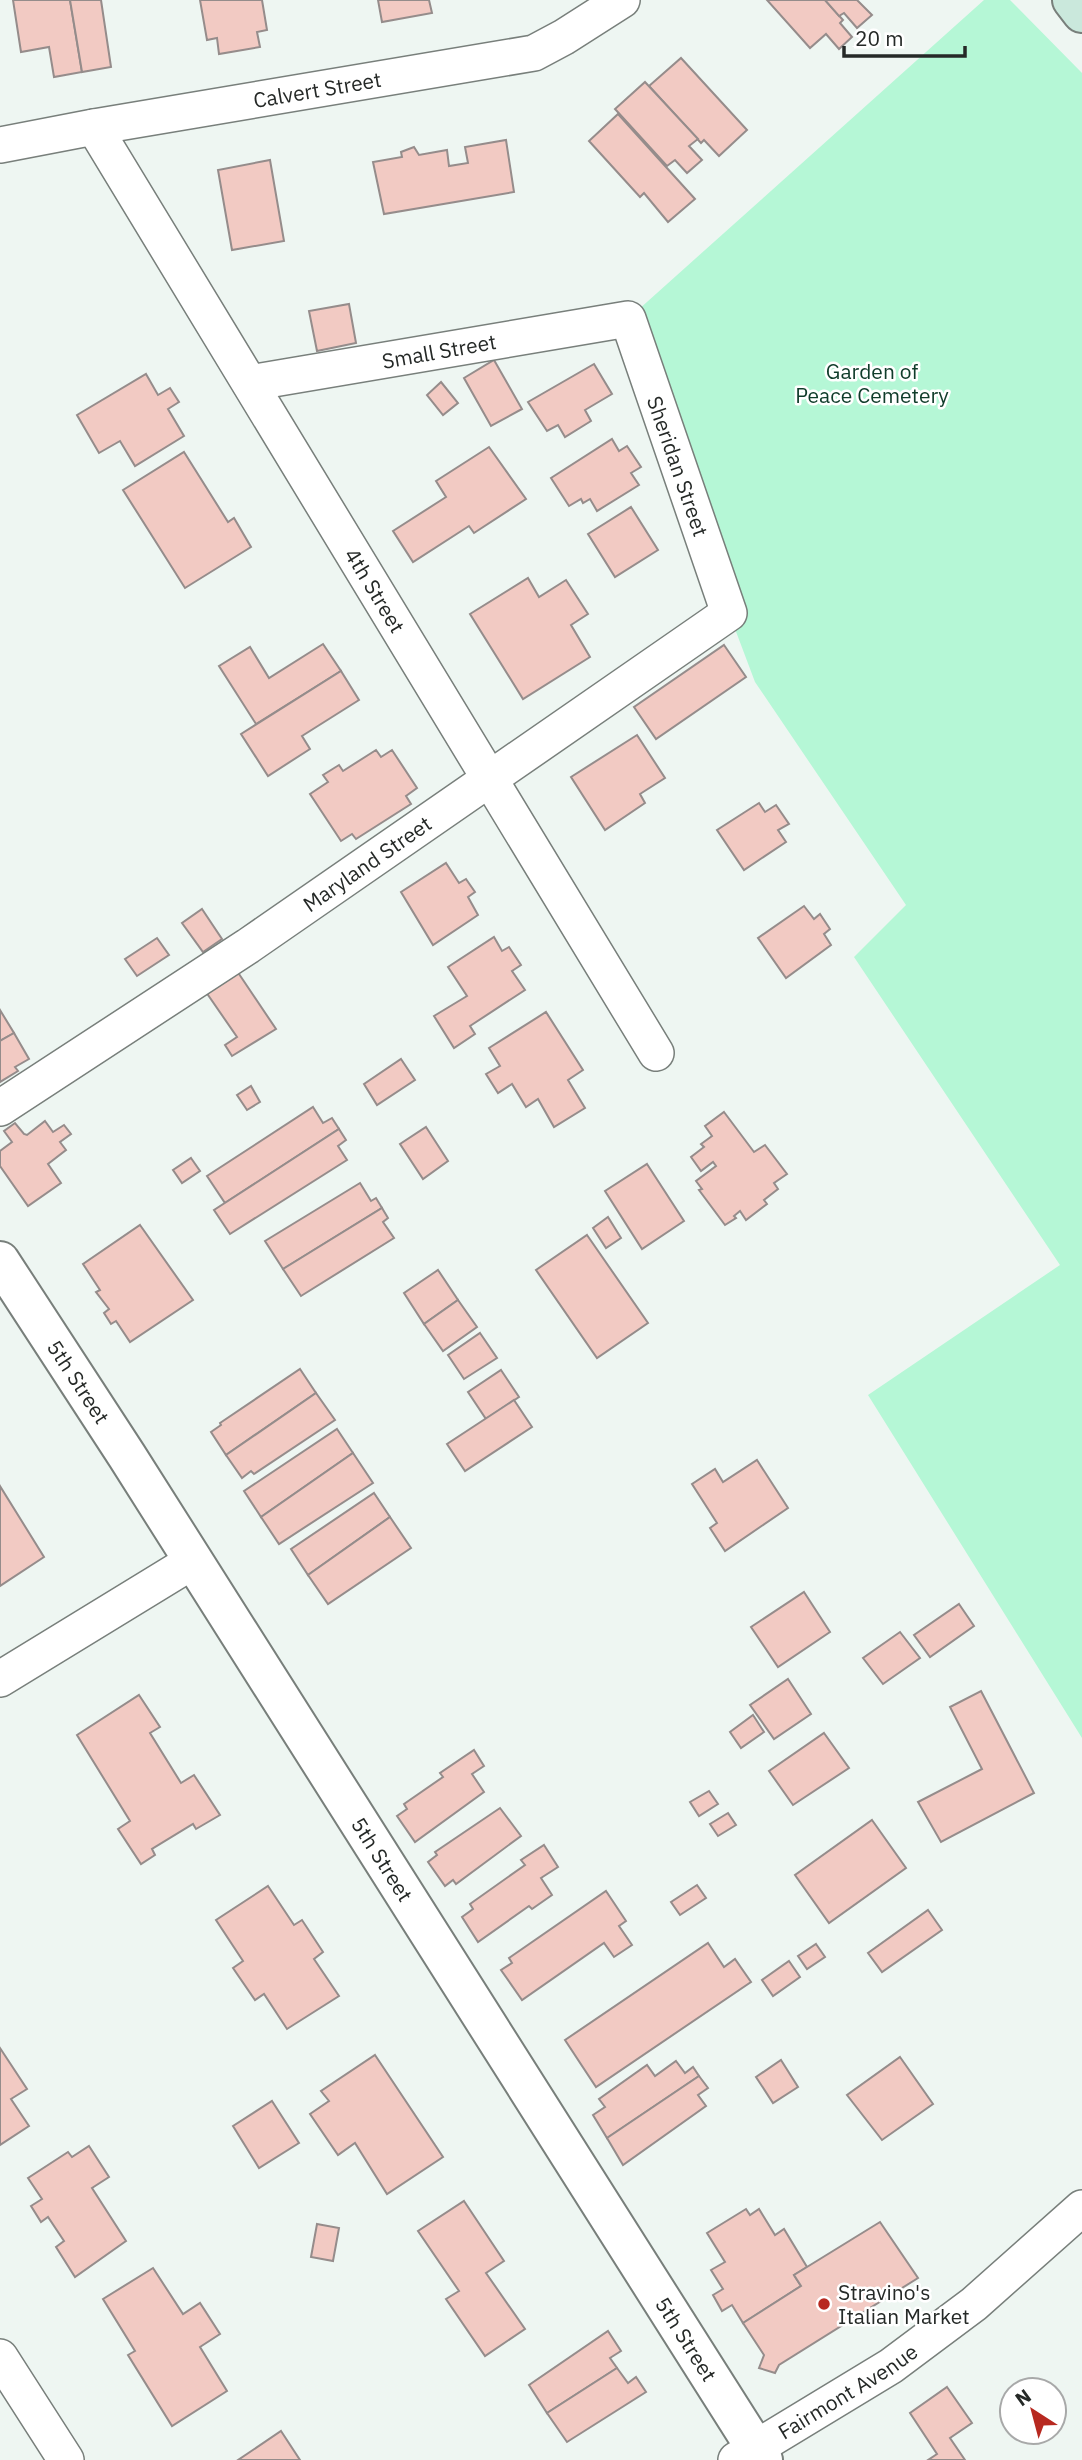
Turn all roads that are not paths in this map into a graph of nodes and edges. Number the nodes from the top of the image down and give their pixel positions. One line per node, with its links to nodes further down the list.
1 (622, 0): 4 (street, Calvert Street)
2 (1072, 0): 3 (main road)
3 (1082, 13)
4 (94, 127): 5 (street, Calvert Street); 7 (street, 4th Street)
5 (0, 145)
6 (628, 320): 7 (street, Small Street); 8 (street, Sheridan Street)
7 (250, 383): 9 (street, 4th Street)
8 (729, 613): 9 (street, Maryland Street)
9 (490, 778): 10 (street, 4th Street); 11 (street, Maryland Street)
10 (656, 1053)
11 (0, 1108)
12 (0, 1261): 13 (street, 5th Street)
13 (193, 1561): 14 (street); 17 (street, 5th Street)
14 (0, 1679)
15 (1082, 2208): 17 (street, Fairmont Avenue)
16 (0, 2357): 18 (street)
17 (752, 2456)
18 (66, 2460)

